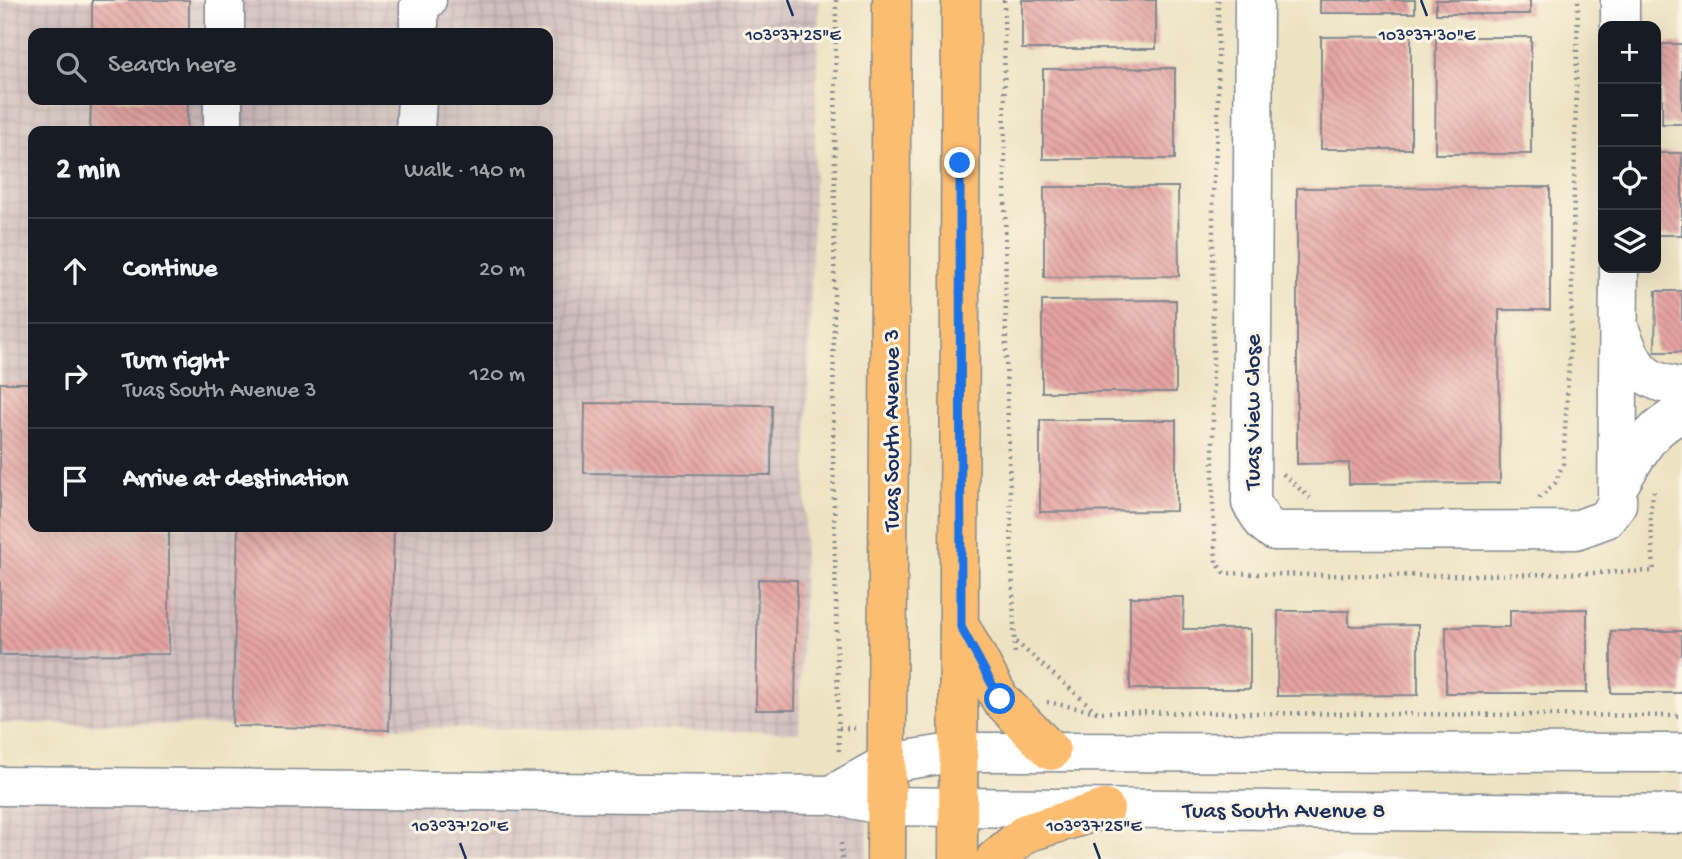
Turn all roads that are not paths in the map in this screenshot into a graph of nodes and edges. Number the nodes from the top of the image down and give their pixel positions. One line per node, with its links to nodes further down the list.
1 (225, 0): 8 (street)
2 (428, 0): 9 (street)
3 (892, 0): 23 (main road, Tuas South Avenue 3)
4 (961, 0): 19 (main road)
5 (1254, 0): 18 (street, Tuas View Close)
6 (1620, 0): 7 (street)
7 (1620, 21)
8 (225, 28)
9 (419, 28)
10 (223, 105): 12 (street)
11 (417, 105): 13 (street)
12 (223, 126)
13 (415, 126)
14 (1619, 273): 15 (street, Tuas View Close)
15 (1619, 328): 16 (street, Tuas View Close); 18 (street, Tuas View Close)
16 (1682, 387)
17 (1682, 414): 18 (street, Tuas View Close)
18 (1618, 487)
19 (961, 627): 20 (main road); 21 (main road)
20 (1051, 751): 21 (street); 22 (street)
21 (958, 752): 23 (street); 27 (main road)
22 (1682, 753)
23 (888, 763): 24 (street); 26 (main road, Tuas South Avenue 3)
24 (835, 781): 25 (street, Tuas South Avenue 8); 26 (street, Tuas South Avenue 8)
25 (0, 786)
26 (886, 806): 27 (street, Tuas South Avenue 8); 30 (main road, Tuas South Avenue 3)
27 (958, 807): 28 (street, Tuas South Avenue 8); 31 (main road)
28 (1105, 809): 29 (street, Tuas South Avenue 8); 32 (main road)
29 (1682, 814)
30 (886, 859)
31 (958, 859)
32 (995, 859)

